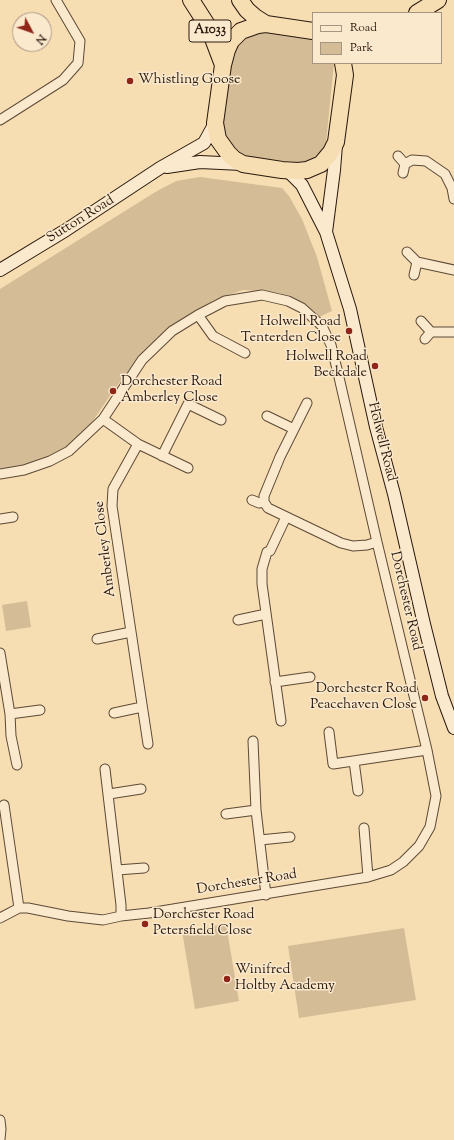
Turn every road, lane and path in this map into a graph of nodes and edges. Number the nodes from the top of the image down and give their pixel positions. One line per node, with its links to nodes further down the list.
1 (56, 0): 10 (street)
2 (191, 0): 8 (highway, A1033)
3 (240, 0): 6 (highway, A1033)
4 (438, 0): 5 (highway)
5 (419, 12)
6 (266, 24): 7 (highway); 8 (highway)
7 (312, 31)
8 (223, 65): 11 (highway)
9 (346, 67): 12 (highway)
10 (0, 120)
11 (215, 124): 14 (highway); 15 (street, Sutton Road)
12 (336, 142): 16 (highway); 18 (street)
13 (398, 156): 17 (street)
14 (243, 164): 15 (street, Sutton Road); 16 (highway)
15 (160, 168): 21 (street, Sutton Road)
16 (282, 170): 18 (street, Holwell Road)
17 (454, 199)
18 (326, 232): 55 (street, Holwell Road)
19 (407, 252): 20 (street)
20 (417, 262): 22 (street); 23 (street)
21 (0, 270)
22 (454, 270)
23 (414, 275)
24 (198, 315): 27 (street); 30 (street, Dorchester Road); 42 (street, Dorchester Road)
25 (421, 321): 26 (street)
26 (454, 332)
27 (245, 353)
28 (307, 403): 32 (street)
29 (267, 416): 32 (street)
30 (103, 419): 33 (street); 36 (street, Dorchester Road)
31 (221, 420): 34 (street)
32 (294, 429): 38 (street)
33 (138, 444): 34 (street); 45 (street, Amberley Close)
34 (162, 456): 35 (street)
35 (188, 468)
36 (0, 474)
37 (252, 500): 38 (street)
38 (264, 502): 39 (street)
39 (286, 516): 42 (street); 43 (street)
40 (13, 517): 41 (street)
41 (0, 519)
42 (377, 542): 59 (street, Dorchester Road)
43 (266, 614): 44 (street); 49 (street)
44 (238, 620)
45 (130, 632): 46 (street); 50 (street, Amberley Close)
46 (97, 639)
47 (0, 653): 53 (street)
48 (310, 677): 49 (street)
49 (275, 682): 54 (street)
50 (142, 707): 52 (street); 58 (street, Amberley Close)
51 (40, 710): 53 (street)
52 (114, 713)
53 (10, 714): 61 (street)
54 (281, 721)
55 (454, 728)
56 (329, 732): 60 (street)
57 (252, 742): 67 (street)
58 (148, 744)
59 (427, 750): 60 (street); 75 (street, Dorchester Road)
60 (354, 761): 64 (street)
61 (18, 766)
62 (105, 769): 65 (street)
63 (141, 790): 65 (street)
64 (358, 791)
65 (109, 794): 74 (street)
66 (4, 805): 70 (street)
67 (256, 810): 68 (street); 72 (street)
68 (226, 814)
69 (364, 828): 75 (street)
70 (4, 830): 77 (street)
71 (290, 837): 72 (street)
72 (260, 840): 76 (street)
73 (144, 868): 74 (street)
74 (117, 870): 78 (street)
75 (368, 877): 76 (street, Dorchester Road)
76 (266, 895): 78 (street, Dorchester Road)
77 (19, 908): 78 (street, Dorchester Road); 79 (street)
78 (122, 916)
79 (0, 918)
80 (0, 1120): 81 (street)
81 (0, 1139)

